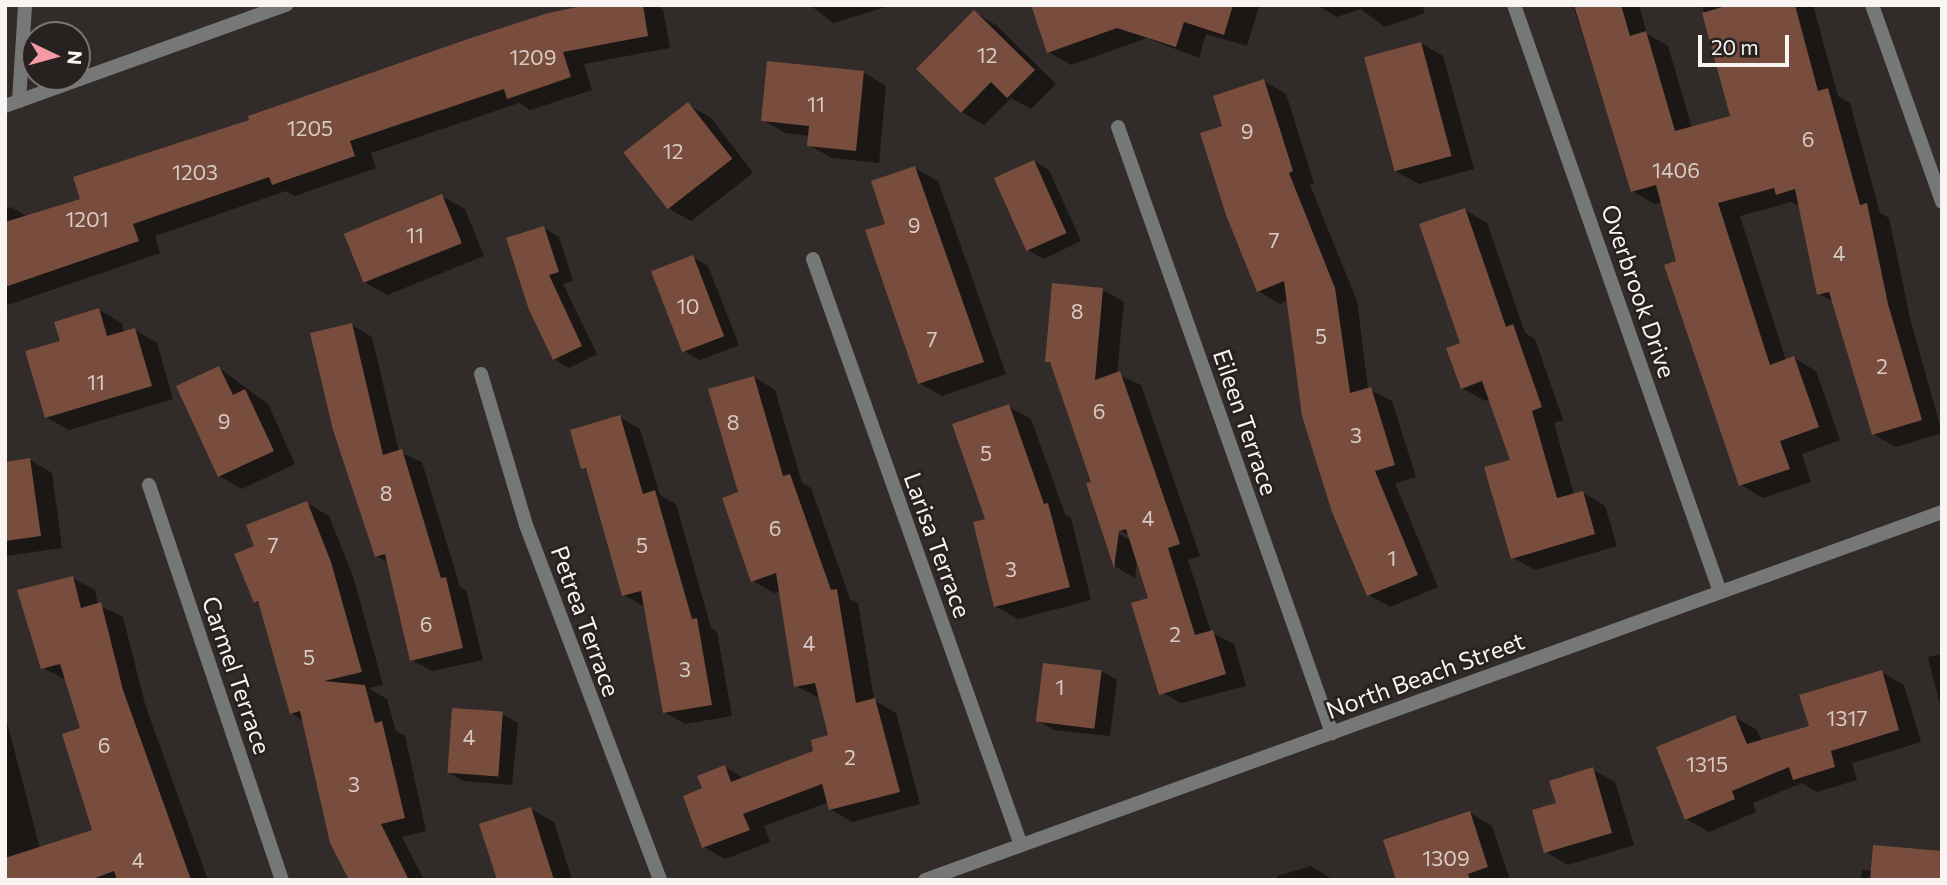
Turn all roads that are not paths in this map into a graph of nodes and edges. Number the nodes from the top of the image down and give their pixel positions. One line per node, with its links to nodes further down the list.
1 (25, 5): 5 (street)
2 (286, 5): 5 (street)
3 (1514, 5): 12 (street, Overbrook Drive)
4 (1872, 5): 7 (street)
5 (12, 104)
6 (1118, 127): 13 (street, Eileen Terrace)
7 (1942, 202)
8 (813, 259): 14 (street, Larisa Terrace)
9 (481, 374): 16 (street, Petrea Terrace)
10 (149, 485): 15 (street, Carmel Terrace)
11 (1942, 512): 12 (street, North Beach Street)
12 (1720, 592): 13 (street, North Beach Street)
13 (1332, 733): 14 (street, North Beach Street)
14 (1021, 845): 17 (street, North Beach Street)
15 (282, 880)
16 (660, 880)
17 (925, 880)

